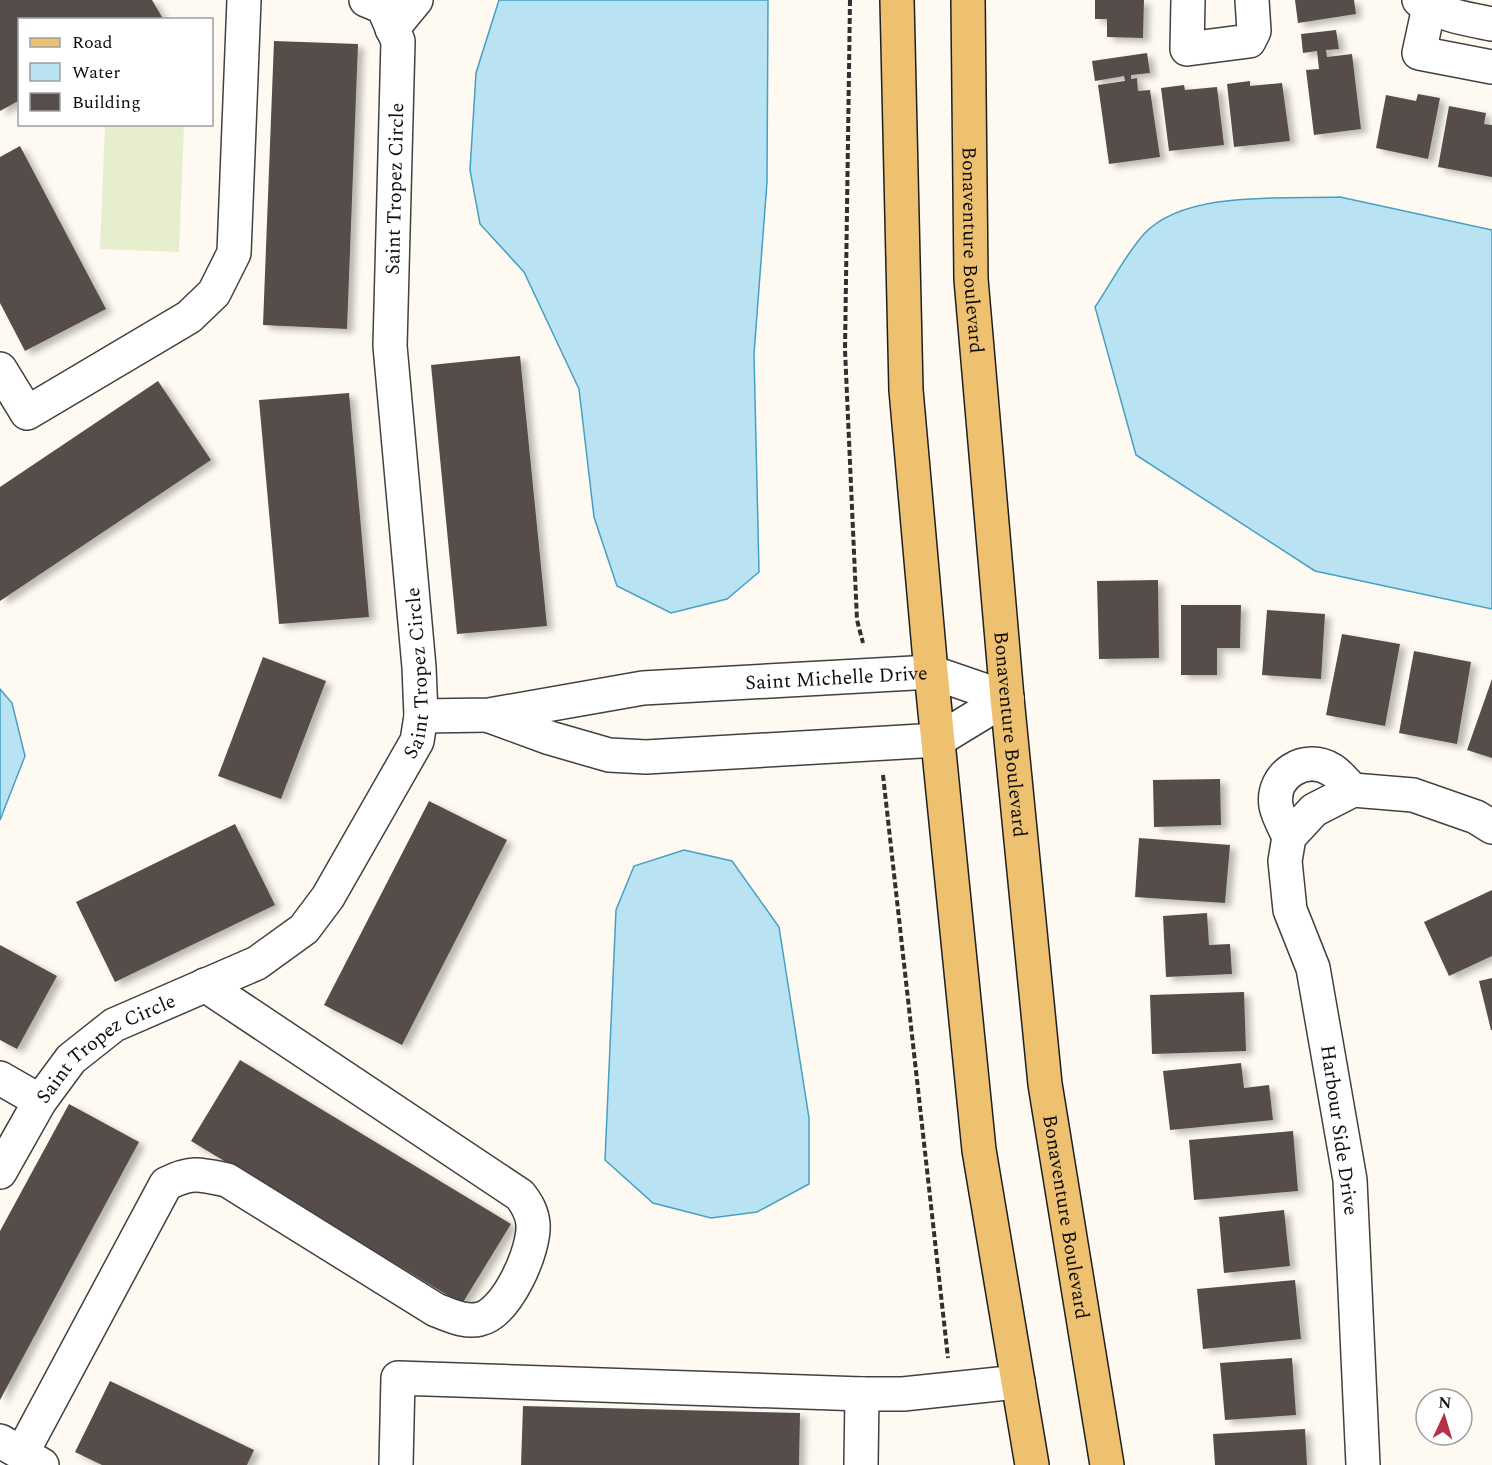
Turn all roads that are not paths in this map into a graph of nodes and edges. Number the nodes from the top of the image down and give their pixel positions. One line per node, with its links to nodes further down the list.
1 (244, 0): 12 (street)
2 (366, 0): 10 (street, Saint Tropez Circle)
3 (416, 0): 10 (street)
4 (897, 0): 13 (main road)
5 (968, 0): 14 (main road, Bonaventure Boulevard)
6 (1188, 0): 7 (street)
7 (1252, 0)
8 (1424, 4): 9 (street); 11 (street)
9 (1492, 24)
10 (392, 29): 16 (street, Saint Tropez Circle)
11 (1492, 67)
12 (0, 369)
13 (931, 672): 14 (street, Saint Michelle Drive); 15 (street, Saint Michelle Drive); 17 (main road)
14 (1007, 698): 17 (street, Saint Michelle Drive); 31 (main road, Bonaventure Boulevard)
15 (489, 715): 16 (street, Saint Michelle Drive); 17 (street, Saint Michelle Drive)
16 (421, 716): 21 (street, Saint Tropez Circle)
17 (938, 740): 25 (main road)
18 (1353, 790): 19 (street); 20 (street); 20 (street, Harbour Side Drive)
19 (1492, 827)
20 (1289, 837): 32 (street, Harbour Side Drive)
21 (205, 985): 23 (street, Saint Tropez Circle); 27 (street)
22 (0, 1078): 23 (street)
23 (40, 1101): 24 (street, Saint Tropez Circle)
24 (0, 1172)
25 (1018, 1382): 26 (street); 30 (main road)
26 (862, 1394): 28 (street); 29 (street)
27 (21, 1453)
28 (396, 1465)
29 (861, 1465)
30 (1032, 1465)
31 (1107, 1465)
32 (1363, 1465)

